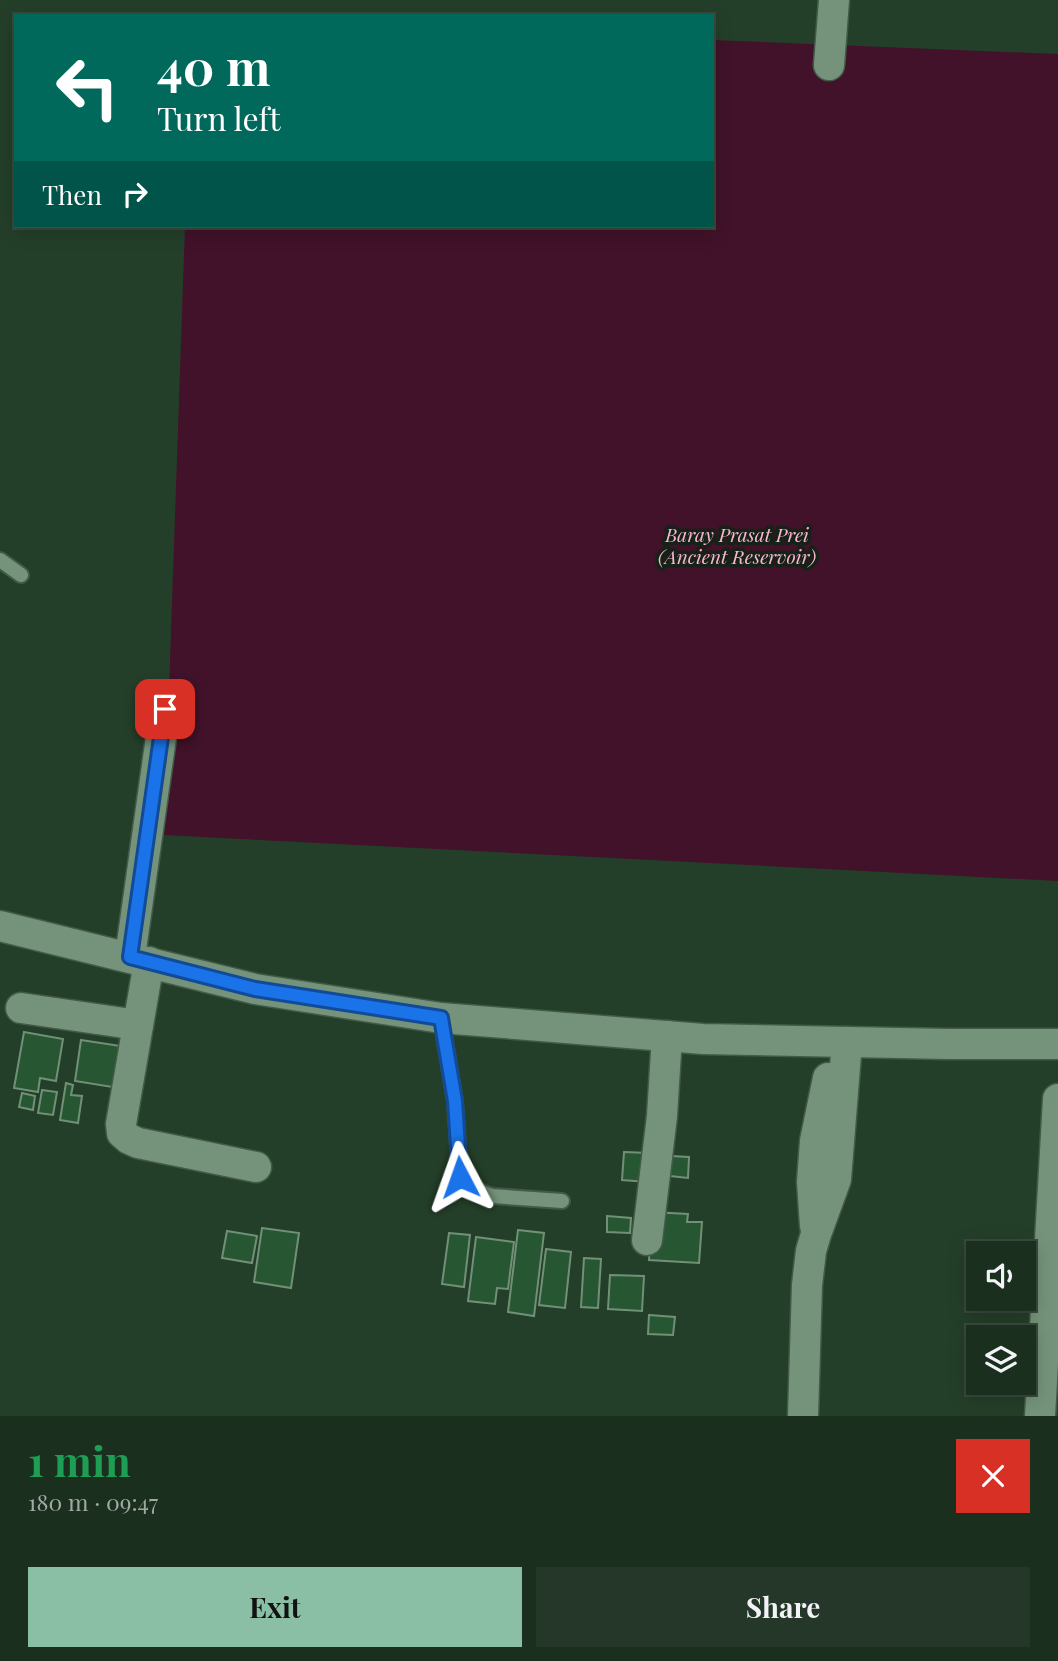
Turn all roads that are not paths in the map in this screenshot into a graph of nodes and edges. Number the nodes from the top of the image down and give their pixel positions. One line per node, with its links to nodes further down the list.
1 (834, 0): 2 (street)
2 (830, 65)
3 (0, 560): 4 (lane)
4 (21, 575)
5 (165, 709): 7 (street)
6 (0, 926): 7 (street)
7 (139, 960): 9 (street); 10 (street)
8 (21, 1008): 10 (street)
9 (441, 1018): 11 (street); 16 (lane)
10 (138, 1025): 15 (street)
11 (667, 1036): 12 (street); 17 (street)
12 (840, 1041): 13 (street); 18 (street)
13 (1058, 1044)
14 (1058, 1099): 19 (street)
15 (256, 1167)
16 (562, 1201)
17 (647, 1240)
18 (803, 1416)
19 (1040, 1416)

